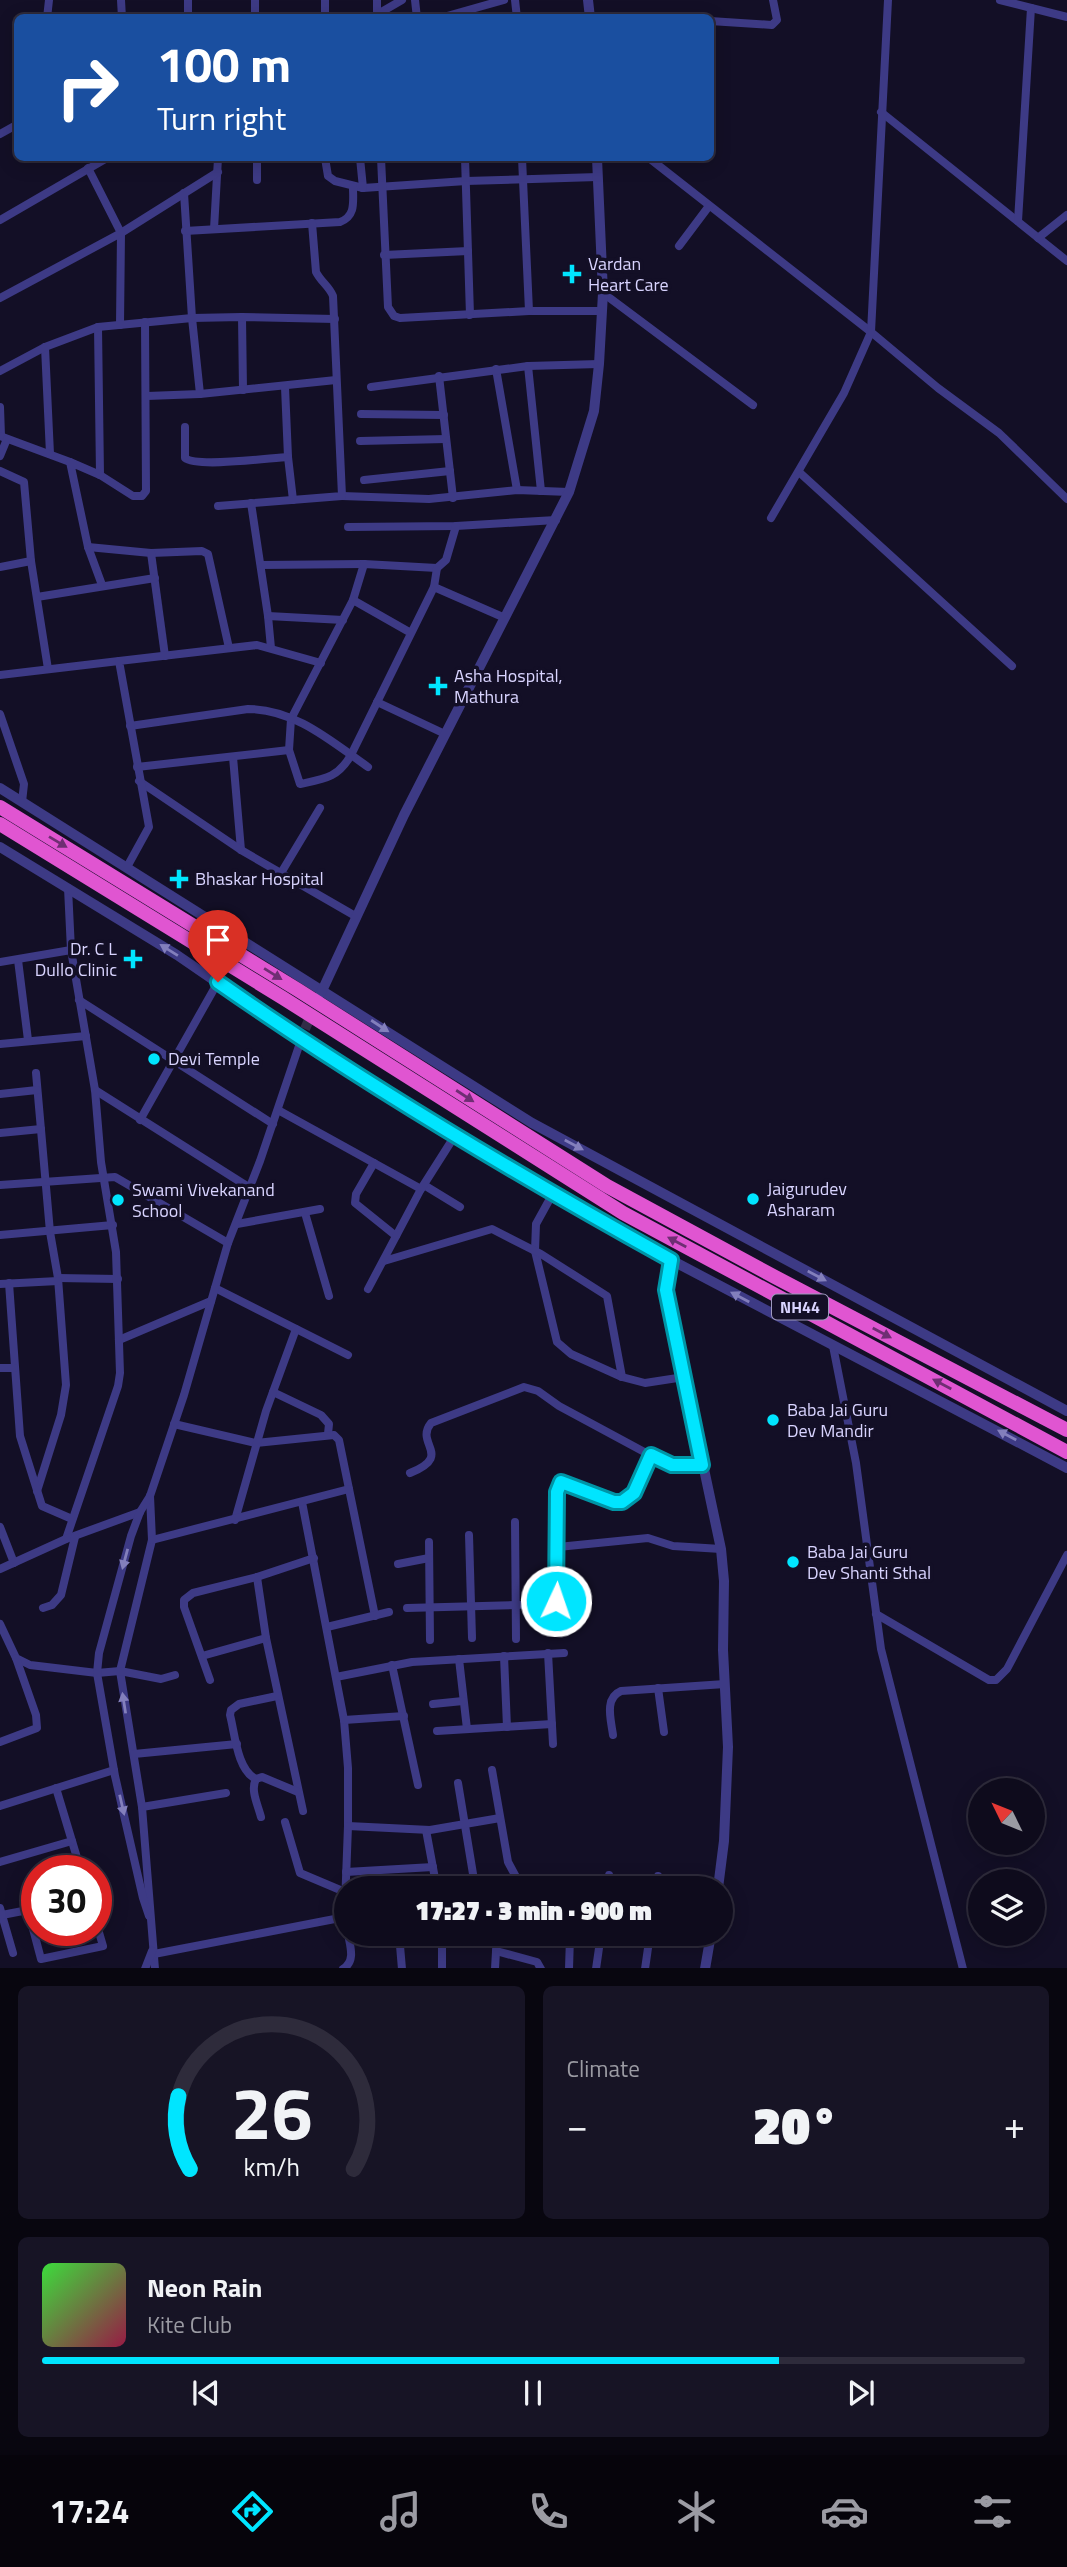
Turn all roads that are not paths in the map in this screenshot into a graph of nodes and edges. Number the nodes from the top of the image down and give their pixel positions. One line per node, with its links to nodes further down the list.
1 (402, 0): 7 (street)
2 (504, 0): 8 (street)
3 (773, 0): 10 (street)
4 (888, 0): 11 (street)
5 (1000, 0): 6 (street)
6 (1031, 8): 9 (street); 35 (street)
7 (378, 14)
8 (454, 14)
9 (1067, 17)
10 (714, 21)
11 (881, 112): 35 (street); 56 (street)
12 (99, 161): 22 (street)
13 (218, 161): 23 (street)
14 (257, 161): 26 (street)
15 (326, 161): 29 (street)
16 (360, 161): 30 (street)
17 (381, 161): 28 (street)
18 (465, 161): 27 (street)
19 (522, 161): 25 (street)
20 (597, 161): 24 (street)
21 (653, 161): 32 (street)
22 (88, 168): 34 (street); 39 (street)
23 (218, 172): 31 (street); 37 (street)
24 (598, 177): 25 (street); 45 (street)
25 (522, 179): 27 (street); 48 (street)
26 (257, 180)
27 (466, 181): 28 (street); 42 (street)
28 (382, 186): 30 (street); 43 (street)
29 (353, 187): 30 (street); 36 (street)
30 (363, 188)
31 (184, 193): 38 (street); 39 (street)
32 (709, 206): 41 (street); 56 (street)
33 (1067, 215): 40 (street)
34 (0, 220)
35 (1018, 221): 40 (street)
36 (312, 223): 37 (street); 52 (street)
37 (214, 229): 38 (street)
38 (185, 231): 51 (street)
39 (121, 233): 46 (street); 54 (street)
40 (1038, 238): 44 (street)
41 (678, 246)
42 (468, 251): 43 (street); 49 (street)
43 (384, 256): 49 (street)
44 (1067, 261)
45 (603, 293): 47 (street); 69 (street)
46 (0, 298)
47 (602, 311): 48 (street); 58 (street)
48 (529, 312): 49 (street)
49 (470, 315)
50 (242, 317): 51 (street); 52 (street); 66 (street)
51 (192, 318): 53 (street); 67 (street)
52 (334, 319): 63 (street)
53 (145, 322): 54 (street); 68 (street)
54 (120, 324): 55 (street)
55 (98, 327): 57 (street); 84 (street)
56 (871, 332): 83 (street); 91 (street)
57 (45, 347): 61 (street); 77 (street)
58 (599, 364): 59 (street); 88 (street)
59 (528, 366): 60 (street); 87 (street)
60 (496, 369): 62 (street); 86 (street)
61 (0, 371)
62 (439, 376): 65 (street); 72 (street)
63 (336, 380): 64 (street); 89 (street)
64 (285, 387): 66 (street); 79 (street)
65 (371, 387)
66 (243, 390): 67 (street)
67 (200, 394): 68 (street)
68 (147, 396): 84 (street)
69 (753, 405)
70 (0, 407): 74 (street)
71 (361, 414): 72 (street)
72 (444, 415): 75 (street)
73 (185, 427): 79 (street)
74 (3, 437): 77 (street); 78 (street)
75 (446, 439): 76 (street); 82 (street)
76 (360, 441)
77 (50, 454): 80 (street)
78 (0, 456)
79 (288, 457): 92 (street)
80 (70, 462): 84 (street); 99 (street)
81 (0, 471): 101 (street)
82 (450, 471): 85 (street); 90 (street)
83 (799, 472): 95 (street); 120 (street)
84 (100, 475)
85 (364, 480)
86 (517, 490): 87 (street); 90 (street)
87 (541, 491): 88 (street)
88 (569, 492): 96 (street)
89 (342, 496): 90 (street); 92 (street)
90 (453, 498)
91 (1067, 499)
92 (293, 500): 93 (street)
93 (251, 503): 94 (street); 102 (street)
94 (218, 506)
95 (771, 518)
96 (556, 520): 97 (street); 112 (street)
97 (456, 526): 98 (street); 105 (street)
98 (348, 527)
99 (88, 547): 100 (street); 107 (street)
100 (151, 553): 106 (street); 115 (street)
101 (31, 561): 104 (street); 109 (street)
102 (261, 565): 103 (street); 111 (street)
103 (364, 565): 105 (street); 110 (street)
104 (0, 566)
105 (437, 568): 108 (street)
106 (155, 579): 107 (street); 117 (street)
107 (102, 585): 109 (street)
108 (434, 587): 112 (street); 114 (street)
109 (37, 597): 121 (street)
110 (353, 600): 113 (street); 114 (street)
111 (268, 616): 113 (street); 116 (street)
112 (505, 618): 127 (street)
113 (343, 621): 119 (street)
114 (411, 633): 123 (street)
115 (229, 648): 116 (street); 117 (street)
116 (271, 648): 119 (street)
117 (165, 656): 118 (street)
118 (119, 661): 121 (street); 126 (street)
119 (321, 663): 125 (street)
120 (1012, 666)
121 (48, 669): 122 (street)
122 (0, 675)
123 (377, 702): 127 (street); 129 (street)
124 (0, 714): 135 (street)
125 (291, 719): 126 (street); 128 (street); 129 (street)
126 (130, 726): 131 (street)
127 (445, 734): 144 (street)
128 (289, 750): 129 (street); 130 (street)
129 (351, 755): 132 (street)
130 (233, 757): 131 (street); 140 (street)
131 (137, 767): 133 (street)
132 (369, 767)
133 (139, 781): 140 (street); 141 (street)
134 (0, 788): 135 (street)
135 (22, 802): 141 (street)
136 (0, 807): 204 (highway, NH44, one-way to 204)
137 (320, 808): 142 (street)
138 (0, 824): 207 (highway, NH44, one-way to 138)
139 (0, 847): 143 (street)
140 (241, 850): 142 (street)
141 (127, 867): 149 (street)
142 (281, 873): 144 (street)
143 (68, 888): 145 (street); 148 (street, one-way to 143)
144 (357, 917): 149 (street)
145 (71, 950): 146 (street); 150 (street)
146 (18, 960): 147 (street); 153 (street)
147 (0, 962)
148 (218, 982): 154 (street); 156 (street)
149 (322, 991): 202 (street, one-way to 202)
150 (79, 1000): 152 (street); 156 (street)
151 (305, 1030): 154 (street)
152 (86, 1035): 153 (street); 159 (street)
153 (29, 1040): 155 (street)
154 (301, 1040): 161 (street); 166 (street)
155 (0, 1044)
156 (173, 1062): 162 (street); 163 (street)
157 (36, 1073): 158 (street)
158 (37, 1090): 160 (street); 164 (street)
159 (95, 1090): 162 (street); 168 (street)
160 (0, 1094)
161 (278, 1110): 163 (street); 167 (street)
162 (140, 1120): 172 (street)
163 (273, 1124): 172 (street)
164 (41, 1129): 165 (street); 169 (street)
165 (0, 1133)
166 (454, 1137): 171 (street); 173 (street)
167 (374, 1163): 171 (street); 181 (street)
168 (104, 1176): 169 (street); 178 (street); 182 (street)
169 (46, 1181): 170 (street); 179 (street)
170 (0, 1185)
171 (423, 1187): 174 (street); 181 (street)
172 (250, 1188): 177 (street)
173 (552, 1195): 183 (street); 184 (street)
174 (460, 1207)
175 (320, 1209): 176 (street)
176 (305, 1213): 177 (street); 191 (street)
177 (237, 1224): 182 (street)
178 (113, 1225): 179 (street); 187 (street)
179 (50, 1232): 180 (street); 186 (street)
180 (0, 1235)
181 (396, 1236): 185 (street)
182 (228, 1243): 189 (street)
183 (535, 1251): 185 (street); 199 (street); 199 (street)
184 (671, 1260): 195 (street, one-way to 184); 200 (street)
185 (384, 1261): 190 (street)
186 (58, 1279): 187 (street); 188 (street); 213 (street)
187 (118, 1279): 194 (street)
188 (5, 1284): 198 (street)
189 (215, 1288): 192 (street); 193 (street)
190 (368, 1290)
191 (329, 1296)
192 (211, 1301): 194 (street); 203 (street)
193 (296, 1329): 196 (street); 201 (street)
194 (119, 1340): 217 (street)
195 (833, 1346): 210 (street, one-way to 195); 240 (street)
196 (348, 1355)
197 (0, 1368): 198 (street)
198 (14, 1368): 213 (street)
199 (622, 1377): 200 (street)
200 (684, 1377): 209 (street)
201 (273, 1391): 205 (street); 206 (street)
202 (1067, 1410)
203 (174, 1424): 206 (street); 214 (street)
204 (1067, 1430)
205 (328, 1434): 206 (street); 212 (street)
206 (256, 1443): 218 (street)
207 (1067, 1452)
208 (651, 1455): 209 (street); 211 (street); 225 (street)
209 (702, 1465): 226 (street)
210 (1067, 1468)
211 (410, 1473)
212 (349, 1489): 215 (street); 241 (street)
213 (37, 1491): 217 (street)
214 (150, 1496): 216 (street); 223 (street)
215 (302, 1502): 218 (street); 229 (street)
216 (140, 1512): 222 (street); 257 (street, one-way to 257)
217 (72, 1518): 222 (street)
218 (235, 1520): 223 (street)
219 (515, 1522): 234 (street)
220 (0, 1527): 230 (street)
221 (469, 1535): 235 (street)
222 (70, 1538): 230 (street); 237 (street)
223 (152, 1540): 256 (street)
224 (429, 1542): 228 (street)
225 (558, 1547): 226 (street); 234 (street)
226 (722, 1549): 261 (street)
227 (1067, 1555): 240 (street)
228 (429, 1558): 231 (street); 236 (street)
229 (314, 1559): 233 (street); 243 (street)
230 (14, 1563): 232 (street)
231 (398, 1564)
232 (0, 1569)
233 (257, 1577): 244 (street); 251 (street)
234 (515, 1605): 235 (street); 246 (street)
235 (470, 1606): 236 (street); 245 (street)
236 (429, 1607): 238 (street); 247 (street)
237 (43, 1608)
238 (407, 1608)
239 (389, 1612): 241 (street)
240 (876, 1614): 334 (street)
241 (375, 1616): 243 (street)
242 (0, 1624): 248 (street)
243 (327, 1627): 259 (street)
244 (266, 1638): 251 (street); 263 (street)
245 (472, 1638)
246 (516, 1639)
247 (430, 1640)
248 (4, 1643): 253 (street)
249 (548, 1653): 250 (street); 252 (street); 268 (street)
250 (564, 1653)
251 (202, 1656): 260 (street)
252 (504, 1656): 254 (street); 269 (street)
253 (16, 1658): 257 (street); 274 (street)
254 (458, 1659): 255 (street); 264 (street)
255 (392, 1665): 259 (street); 266 (street)
256 (120, 1671): 257 (street); 258 (street); 277 (street, one-way to 256)
257 (97, 1673): 278 (street)
258 (175, 1675)
259 (336, 1677): 267 (street)
260 (210, 1680)
261 (725, 1685): 262 (street); 304 (street)
262 (658, 1688): 272 (street); 273 (street)
263 (278, 1696): 275 (street); 284 (street)
264 (463, 1701): 265 (street); 270 (street)
265 (433, 1704)
266 (404, 1716): 267 (street); 282 (street)
267 (344, 1720): 293 (street)
268 (552, 1724): 269 (street); 276 (street)
269 (507, 1727): 270 (street)
270 (467, 1729): 271 (street)
271 (437, 1731)
272 (664, 1732)
273 (613, 1735)
274 (0, 1742)
275 (237, 1744): 277 (street); 280 (street)
276 (553, 1744)
277 (134, 1754): 287 (street)
278 (114, 1770): 283 (street); 308 (street, one-way to 308)
279 (492, 1770): 290 (street)
280 (256, 1779): 284 (street); 289 (street)
281 (458, 1783): 292 (street)
282 (418, 1785)
283 (55, 1788): 286 (street); 295 (street)
284 (298, 1792): 288 (street)
285 (226, 1793): 287 (street)
286 (0, 1806)
287 (142, 1807): 308 (street)
288 (303, 1811)
289 (261, 1817)
290 (500, 1818): 292 (street); 303 (street)
291 (285, 1822): 305 (street)
292 (466, 1824): 294 (street); 302 (street)
293 (348, 1826): 294 (street); 299 (street)
294 (426, 1830): 298 (street)
295 (72, 1841): 296 (street); 297 (street)
296 (76, 1855)
297 (0, 1862)
298 (433, 1867): 299 (street); 301 (street)
299 (346, 1871): 300 (street)
300 (346, 1876)
301 (435, 1876)
302 (473, 1876)
303 (516, 1876)
304 (720, 1876)
305 (334, 1887)
306 (21, 1910): 307 (street)
307 (1, 1911): 322 (street)
308 (149, 1916): 320 (street)
309 (334, 1922): 320 (street)
310 (38, 1946): 311 (street)
311 (103, 1946)
312 (350, 1946): 325 (street)
313 (400, 1946): 326 (street)
314 (442, 1946): 327 (street)
315 (496, 1946): 321 (street)
316 (570, 1946): 330 (street)
317 (599, 1946): 331 (street)
318 (648, 1946): 332 (street)
319 (708, 1946): 333 (street)
320 (153, 1951): 323 (street); 324 (street)
321 (496, 1951): 328 (street); 329 (street)
322 (13, 1953)
323 (145, 1968)
324 (155, 1968)
325 (344, 1968)
326 (402, 1968)
327 (442, 1968)
328 (495, 1968)
329 (540, 1968)
330 (569, 1968)
331 (596, 1968)
332 (645, 1968)
333 (705, 1968)
334 (963, 1968)

